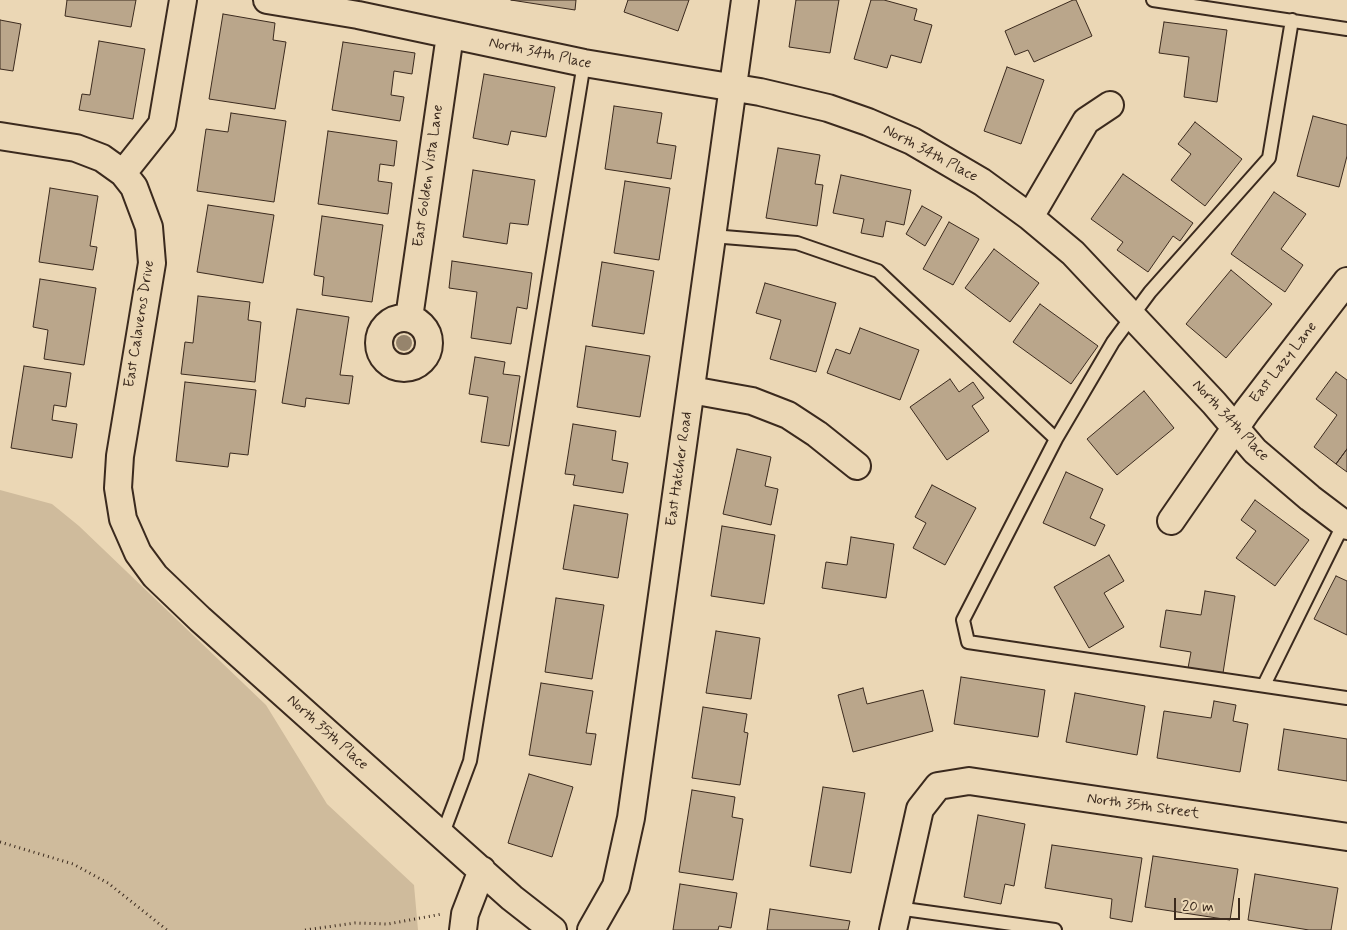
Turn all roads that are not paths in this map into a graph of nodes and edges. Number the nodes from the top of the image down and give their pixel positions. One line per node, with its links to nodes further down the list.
1 (183, 0): 12 (street)
2 (267, 0): 7 (street, North 34th Place)
3 (745, 0): 9 (street, East Hatcher Road)
4 (1153, 0): 5 (lane)
5 (1292, 20): 6 (lane); 16 (lane)
6 (1347, 28)
7 (450, 35): 8 (street, North 34th Place); 17 (street, East Golden Vista Lane)
8 (584, 63): 9 (street, North 34th Place); 27 (lane)
9 (732, 88): 13 (street, North 34th Place); 14 (street, East Hatcher Road)
10 (1110, 105): 13 (street)
11 (0, 136): 12 (street)
12 (123, 173): 22 (street, East Calaveros Drive)
13 (1030, 217): 16 (street, North 34th Place)
14 (712, 236): 18 (street, East Hatcher Road); 20 (lane)
15 (1347, 281): 19 (street, East Lazy Lane)
16 (1131, 317): 19 (street, North 34th Place); 20 (lane)
17 (409, 318)
18 (691, 390): 21 (street); 33 (street, East Hatcher Road)
19 (1236, 428): 23 (street, East Lazy Lane); 24 (street, North 34th Place)
20 (1056, 439): 25 (lane)
21 (857, 466)
22 (123, 519): 27 (street, North 35th Place)
23 (1171, 521)
24 (1346, 523): 25 (lane)
25 (1264, 685): 26 (lane)
26 (1347, 698)
27 (442, 836): 29 (street, North 35th Place)
28 (1347, 837): 30 (street, North 35th Street)
29 (482, 870): 31 (street); 32 (street, North 35th Place)
30 (895, 919): 34 (lane)
31 (464, 922)
32 (553, 930)
33 (591, 930)
34 (1055, 930)

